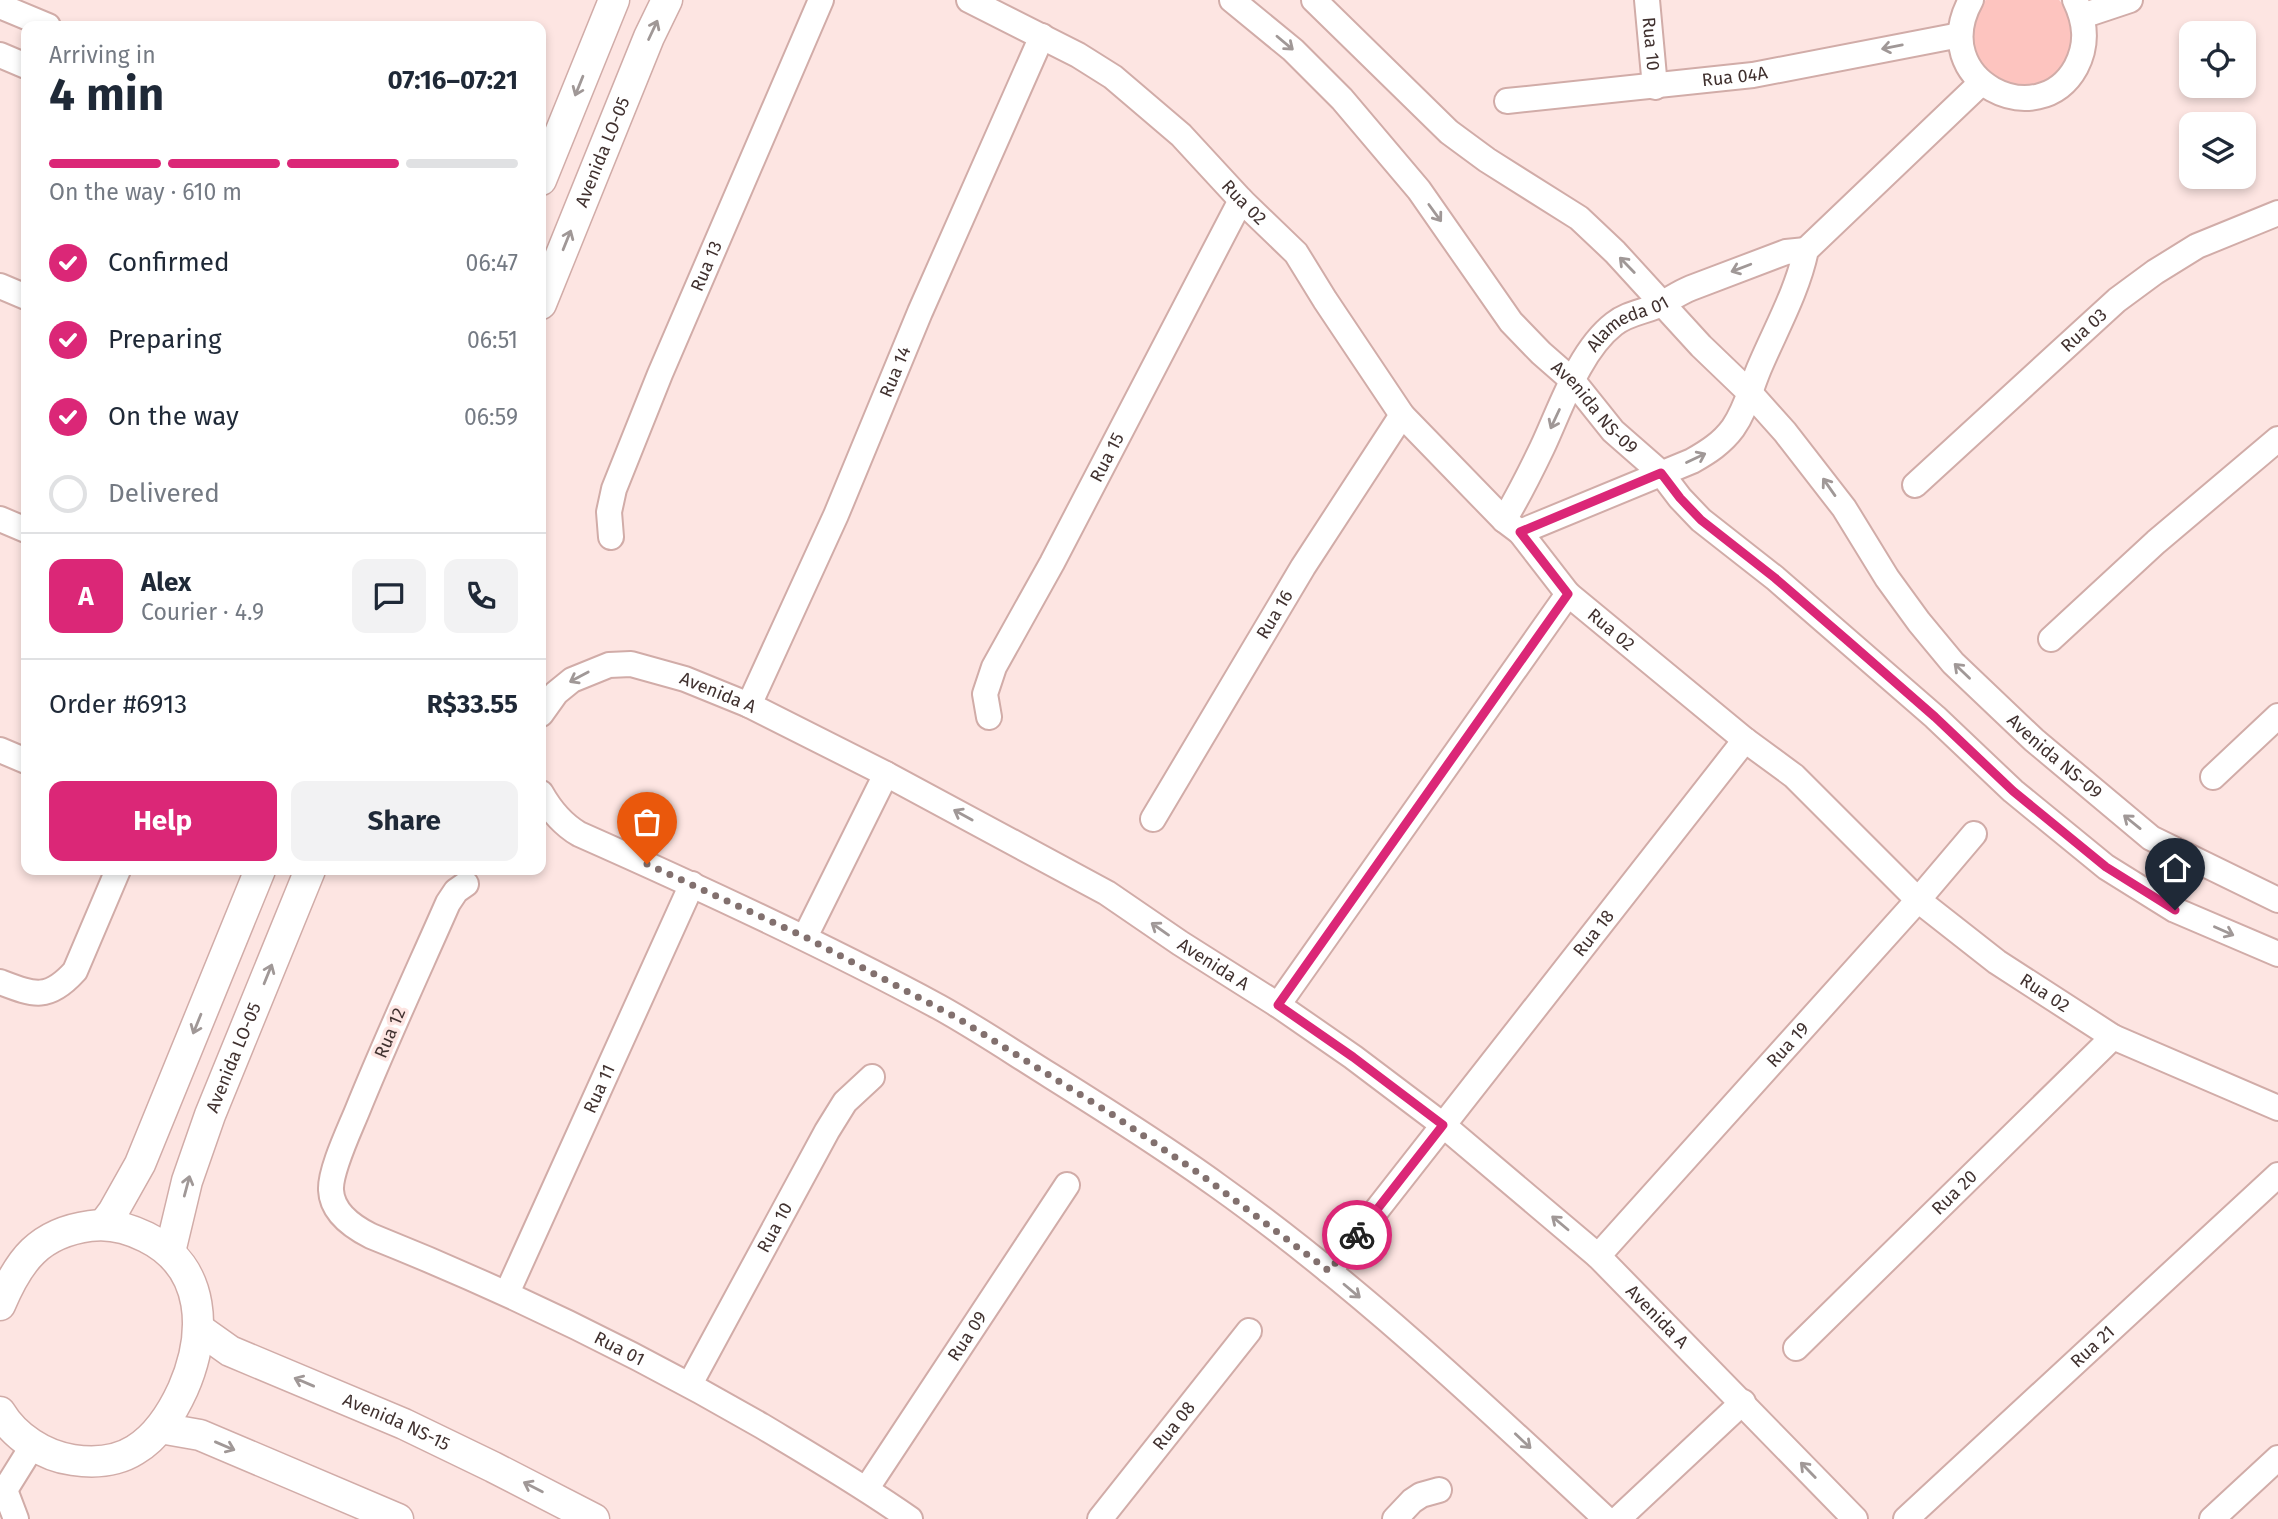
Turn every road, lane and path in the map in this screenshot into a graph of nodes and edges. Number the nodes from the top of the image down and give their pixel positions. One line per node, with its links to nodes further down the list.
1 (614, 0): 20 (main road, one-way to 20)
2 (667, 0): 25 (main road, Avenida LO-05, one-way to 2)
3 (821, 0): 37 (street, Rua 13)
4 (970, 0): 14 (street, Rua 02)
5 (1232, 0): 28 (street, Avenida NS-09, one-way to 28)
6 (1314, 0): 27 (street, Avenida NS-09, one-way to 6)
7 (1647, 0): 18 (street, Rua 10)
8 (1971, 0): 13 (street)
9 (2130, 0): 11 (street)
10 (0, 6): 12 (street)
11 (2079, 8): 17 (street)
12 (36, 21)
13 (1959, 35): 17 (street); 18 (street, Rua 04A, one-way to 18)
14 (1042, 36): 21 (street, Rua 02); 40 (street, Rua 14)
15 (0, 55): 16 (street)
16 (21, 64)
17 (1981, 83): 23 (street)
18 (1655, 87): 19 (street, Rua 04A)
19 (1507, 101)
20 (546, 168)
21 (1241, 200): 30 (street, Rua 02); 43 (street, Rua 15)
22 (2278, 213): 33 (street, Rua 03)
23 (1806, 250): 27 (street, Alameda 01, one-way to 27); 29 (street)
24 (0, 286): 26 (street)
25 (546, 292)
26 (21, 295)
27 (1662, 304): 28 (street, Alameda 01); 29 (street, Avenida NS-09)
28 (1573, 381): 32 (street, Avenida NS-09); 35 (street, Alameda 01, one-way to 35)
29 (1751, 394): 32 (street, one-way to 29); 58 (street, Avenida NS-09, one-way to 29)
30 (1402, 415): 35 (street, Rua 02); 50 (street, Rua 16)
31 (2278, 439): 39 (street)
32 (1661, 473): 35 (street); 60 (street, Avenida NS-09, one-way to 60)
33 (1915, 485)
34 (0, 519): 36 (street)
35 (1512, 526): 38 (street, Rua 02)
36 (21, 528)
37 (611, 537)
38 (1568, 594): 44 (street, Rua 02); 62 (street)
39 (2050, 639)
40 (749, 705): 41 (street, Avenida A, one-way to 41); 47 (street, Avenida A)
41 (546, 707)
42 (2278, 716): 48 (street)
43 (989, 717)
44 (1745, 740): 57 (street, Rua 02); 66 (street, Rua 18)
45 (0, 750): 46 (street)
46 (21, 759)
47 (886, 774): 59 (street); 62 (street, Avenida A, one-way to 47)
48 (2213, 777)
49 (546, 802): 56 (street)
50 (1153, 819)
51 (1974, 834): 57 (street, Rua 19)
52 (116, 875): 61 (street)
53 (258, 875): 70 (main road, one-way to 70)
54 (308, 875): 71 (main road, Avenida LO-05, one-way to 54)
55 (466, 884): 69 (street, Rua 12)
56 (692, 884): 59 (street); 75 (street, Rua 11)
57 (1918, 900): 63 (street, Rua 02); 73 (street, Rua 19)
58 (2278, 900)
59 (805, 937): 74 (street)
60 (2278, 954)
61 (0, 982)
62 (1278, 1005): 66 (street, Avenida A)
63 (2113, 1037): 65 (street, Rua 02); 79 (street, Rua 20)
64 (872, 1077): 80 (street, Rua 10)
65 (2278, 1108)
66 (1443, 1125): 73 (street, Avenida A, one-way to 66); 74 (street, Rua 18)
67 (2278, 1175): 98 (street, Rua 21)
68 (1067, 1185): 86 (street, Rua 09)
69 (331, 1191): 75 (street, Rua 01)
70 (104, 1224): 71 (main road); 72 (main road)
71 (170, 1252): 77 (main road)
72 (13, 1255): 76 (main road)
73 (1598, 1256): 81 (street, Avenida A)
74 (1329, 1271): 95 (street, one-way to 95)
75 (507, 1293): 80 (street, Rua 01)
76 (0, 1305)
77 (199, 1329): 83 (main road); 91 (main road, Avenida NS-15, one-way to 77)
78 (1249, 1331): 93 (street, Rua 08)
79 (1796, 1348)
80 (690, 1384): 86 (street, Rua 01)
81 (1743, 1402): 96 (street); 97 (street, Avenida A, one-way to 81)
82 (0, 1412): 84 (main road)
83 (160, 1428): 84 (main road); 90 (main road, one-way to 90)
84 (33, 1445): 88 (street)
85 (2278, 1458): 99 (street)
86 (867, 1488): 92 (street, Rua 01)
87 (1439, 1490): 94 (street)
88 (3, 1494): 89 (street)
89 (16, 1519)
90 (398, 1519)
91 (594, 1519)
92 (910, 1519)
93 (1100, 1519)
94 (1395, 1519)
95 (1606, 1519)
96 (1618, 1519)
97 (1855, 1519)
98 (1906, 1519)
99 (2212, 1519)

